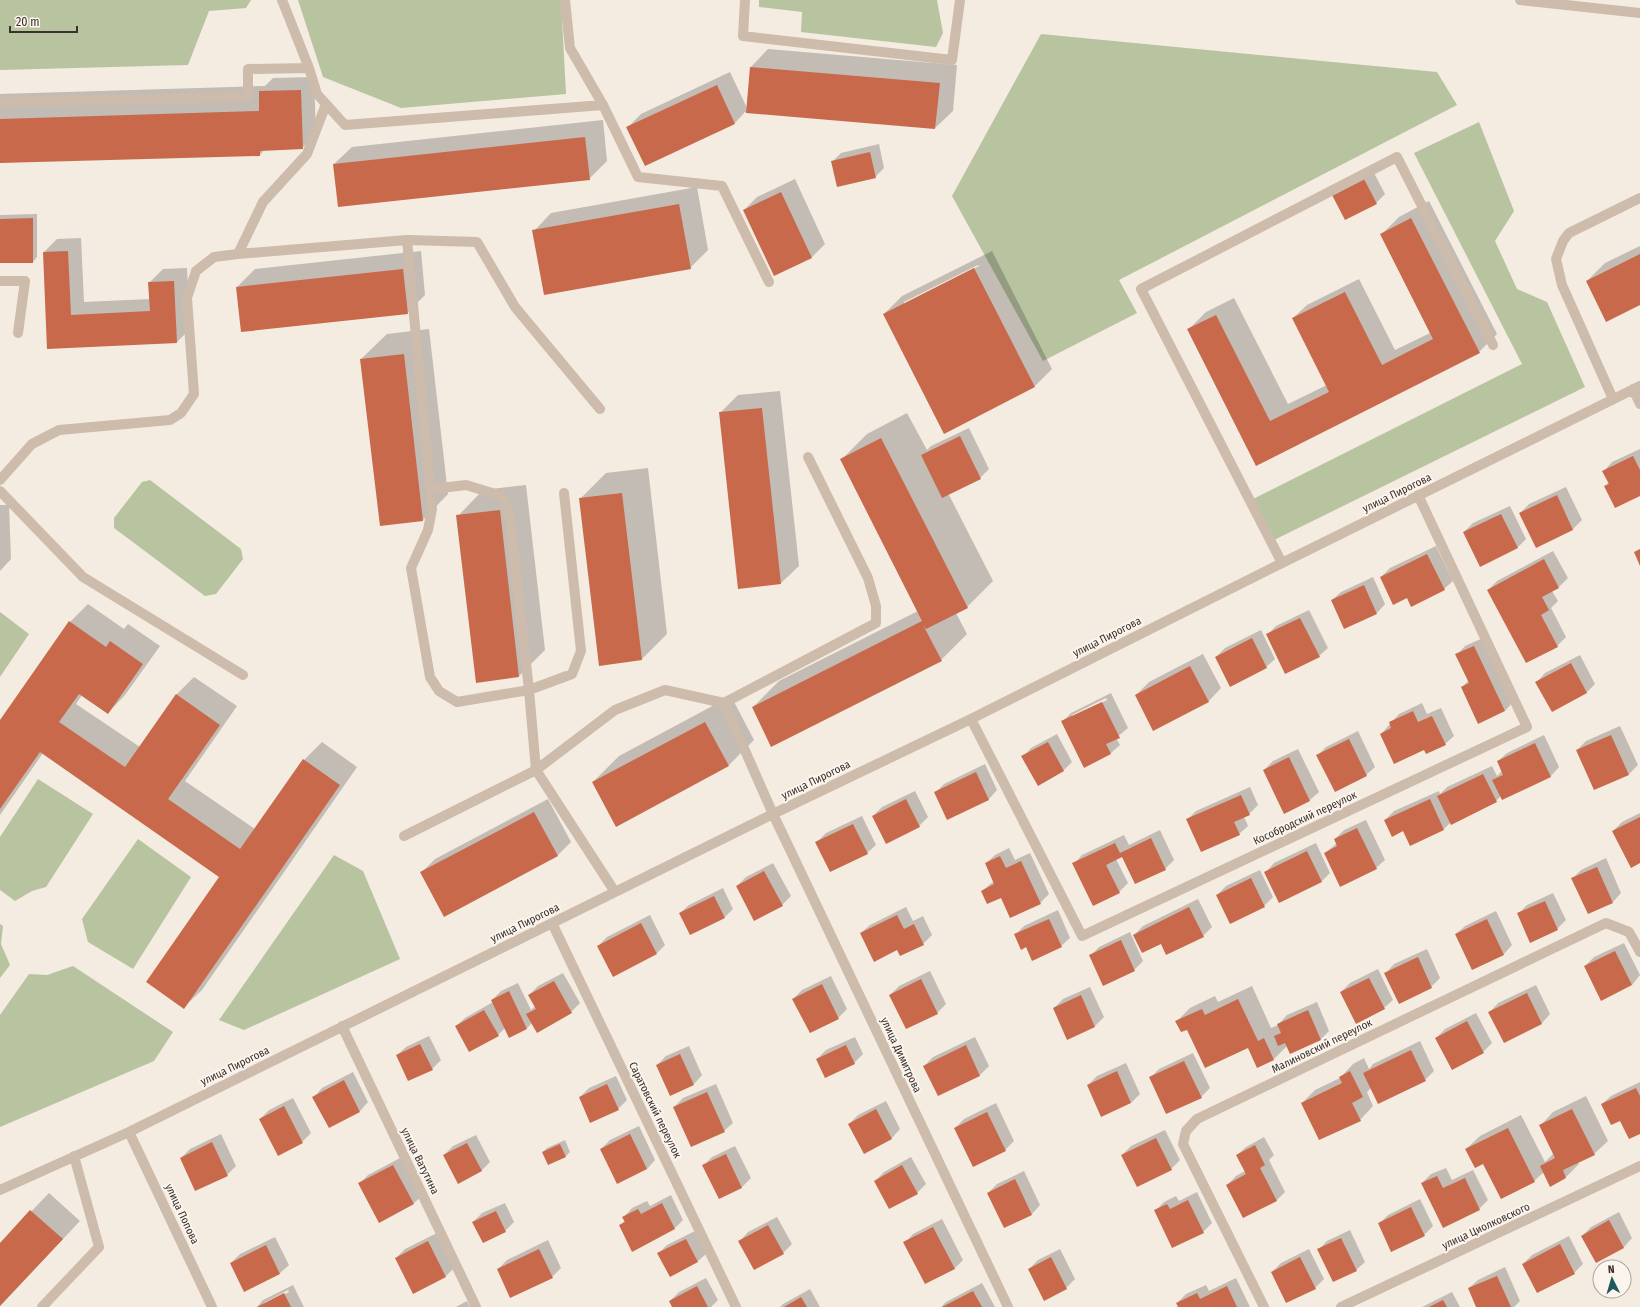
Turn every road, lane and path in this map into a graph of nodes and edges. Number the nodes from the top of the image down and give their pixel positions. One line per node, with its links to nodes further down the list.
1 (282, 0): 7 (street)
2 (565, 0): 10 (street)
3 (745, 0): 4 (street)
4 (960, 0)
5 (1520, 0): 6 (street)
6 (1640, 13)
7 (309, 68): 8 (street); 9 (street)
8 (0, 102)
9 (326, 104): 10 (street); 13 (street)
10 (603, 105): 15 (street)
11 (1640, 198): 19 (street)
12 (407, 240): 13 (street); 21 (street); 24 (street)
13 (238, 254): 23 (street)
14 (0, 281): 16 (street)
15 (769, 282)
16 (18, 333)
17 (1493, 345): 28 (street)
18 (1637, 388): 19 (street, улица Пирогова); 20 (street)
19 (1613, 399): 27 (street, улица Пирогова)
20 (1640, 404)
21 (600, 409)
22 (808, 457): 31 (street)
23 (0, 480)
24 (432, 489): 30 (street); 30 (street)
25 (0, 491): 29 (street)
26 (564, 493): 30 (street)
27 (1418, 495): 28 (street, улица Пирогова); 32 (street, Кособродский переулок)
28 (1282, 563): 32 (street, улица Пирогова)
29 (243, 675)
30 (529, 690): 33 (street)
31 (724, 703): 33 (street); 34 (street, улица Димитрова)
32 (971, 719): 34 (street, улица Пирогова)
33 (536, 770): 35 (street); 36 (street)
34 (773, 814): 36 (street, улица Пирогова); 48 (street, улица Димитрова)
35 (404, 836)
36 (615, 892): 37 (street, улица Пирогова)
37 (552, 923): 39 (street, улица Пирогова); 47 (street, Саратовский переулок)
38 (1640, 952): 49 (street, Малиновский переулок)
39 (342, 1026): 40 (street, улица Пирогова); 46 (street, улица Ватутина)
40 (129, 1132): 41 (street, улица Пирогова); 45 (street, улица Попова)
41 (74, 1156): 43 (street, улица Пирогова); 44 (street)
42 (1640, 1166): 50 (street, улица Циолковского)
43 (0, 1190)
44 (42, 1307)
45 (212, 1307)
46 (476, 1307)
47 (736, 1307)
48 (1008, 1307)
49 (1264, 1307)
50 (1342, 1307)

